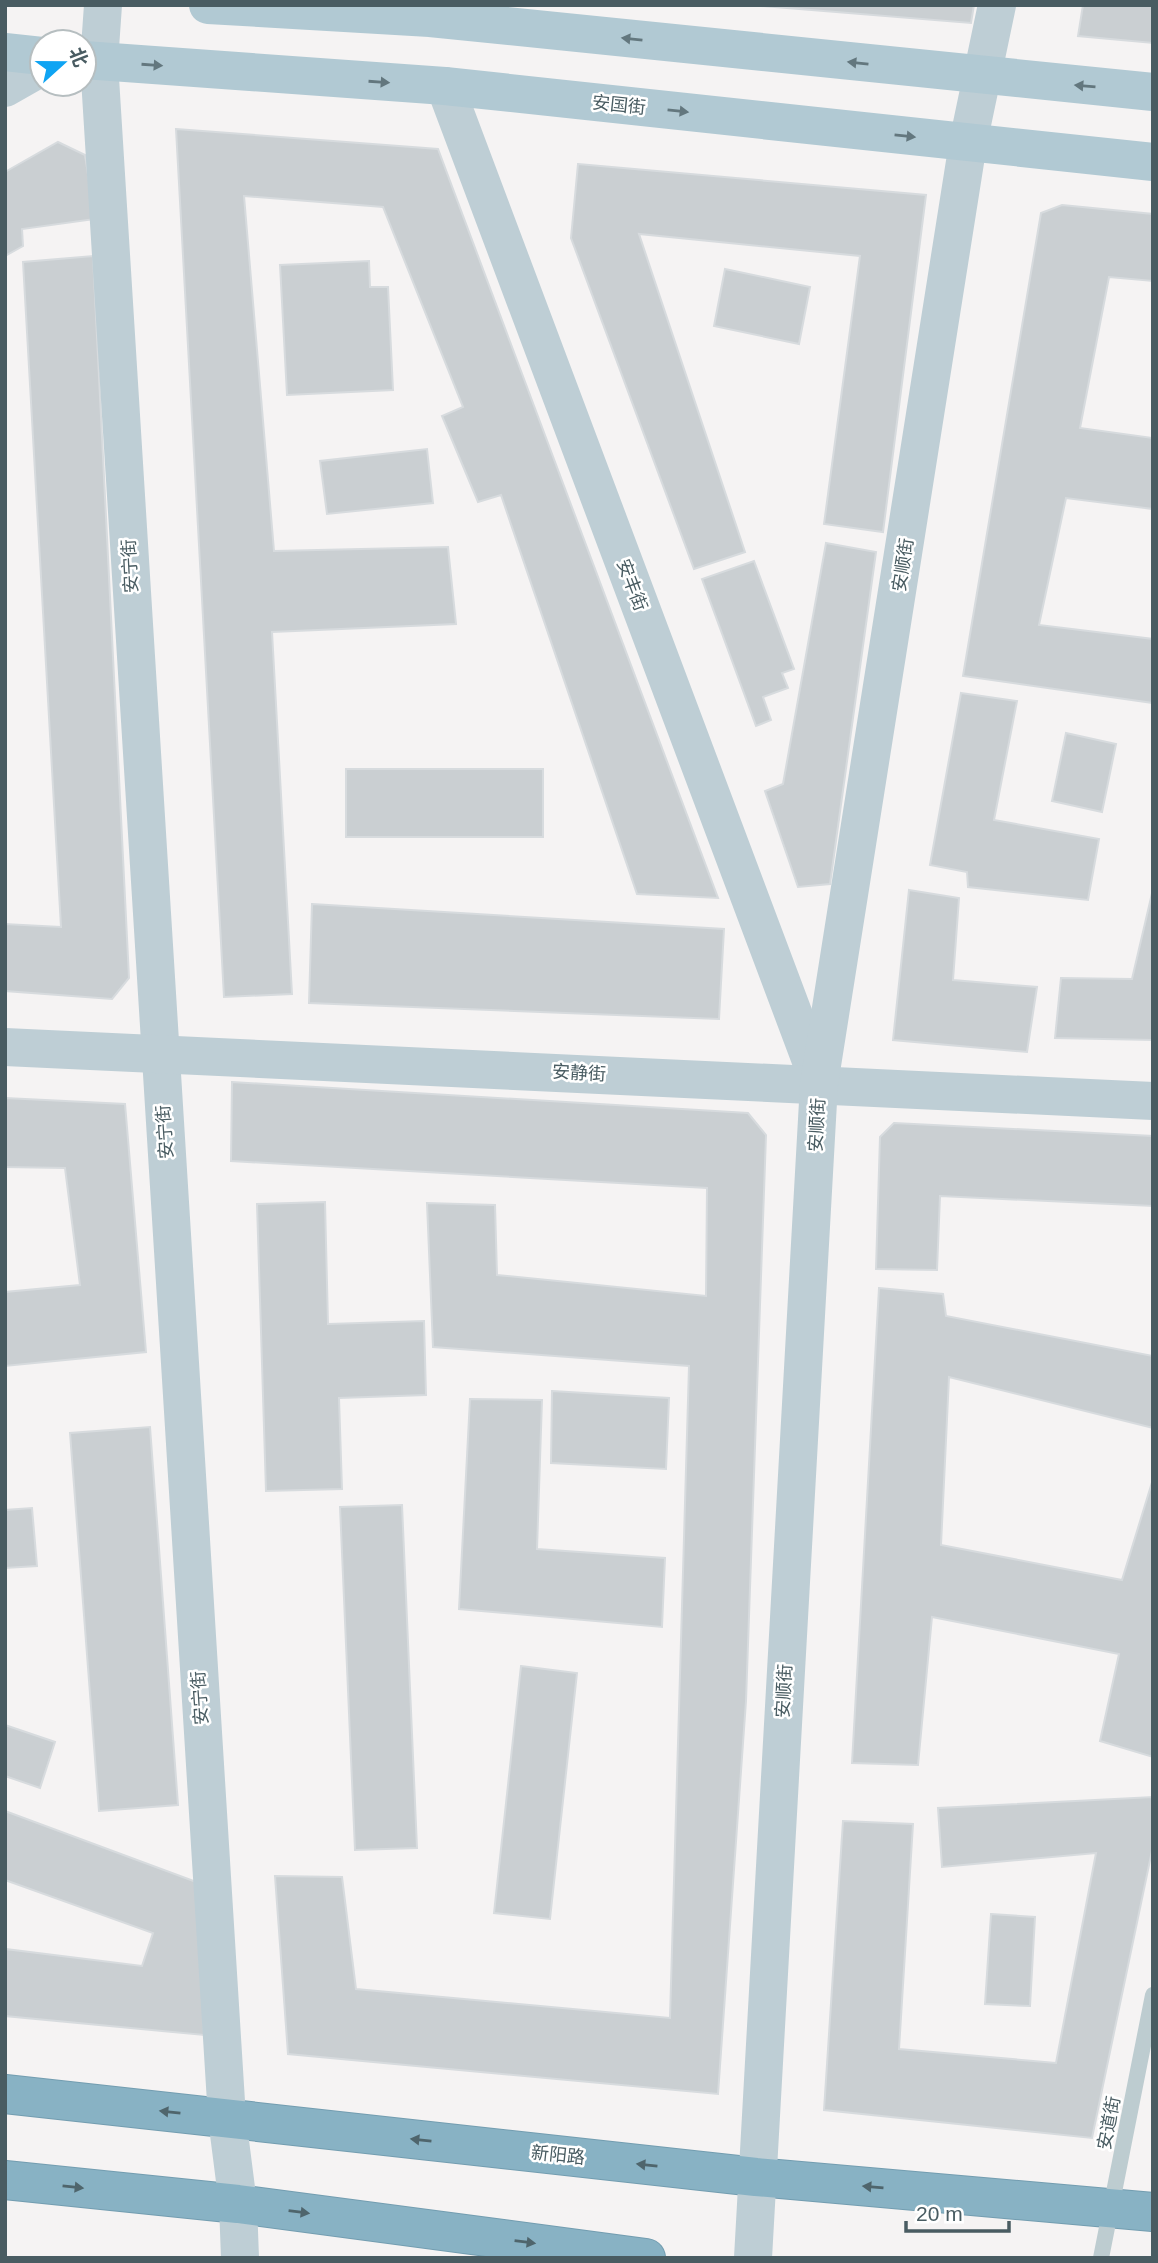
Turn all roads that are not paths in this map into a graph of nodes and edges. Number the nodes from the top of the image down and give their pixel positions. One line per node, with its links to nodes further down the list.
1 (103, 5): 5 (street, 安宁街)
2 (208, 5): 4 (main road)
3 (997, 5): 10 (street, 安顺街)
4 (432, 12): 10 (main road, one-way to 4)
5 (98, 30)
6 (5, 52): 7 (main road)
7 (28, 54)
8 (98, 61): 11 (main road, 安国街, one-way to 11)
9 (28, 76): 12 (street)
10 (984, 76): 13 (main road, one-way to 10); 15 (street, 安顺街)
11 (445, 86): 15 (main road, 安国街, one-way to 15); 19 (street, 安丰街)
12 (5, 88)
13 (1153, 92)
14 (95, 98): 18 (street, 安宁街)
15 (968, 143): 16 (main road, 安国街); 19 (street, 安顺街)
16 (1153, 162)
17 (5, 1047): 18 (street, 安静街)
18 (160, 1055): 19 (street, 安静街); 23 (street, 安宁街)
19 (820, 1084): 20 (street, 安静街); 24 (street, 安顺街)
20 (1153, 1101)
21 (1153, 1995): 27 (lane, 安道街)
22 (5, 2094): 23 (highway, 新阳路, one-way to 22)
23 (227, 2118): 24 (highway, 新阳路, one-way to 23); 26 (street, 安宁街)
24 (756, 2177): 27 (highway, 新阳路, one-way to 24); 31 (street, 安顺街)
25 (5, 2180): 26 (highway, one-way to 26)
26 (238, 2204): 29 (street, 安宁街); 30 (highway, one-way to 30)
27 (1112, 2208): 28 (highway, 新阳路); 32 (lane, 安道街)
28 (1153, 2212)
29 (240, 2258)
30 (646, 2258)
31 (753, 2258)
32 (1101, 2258)

